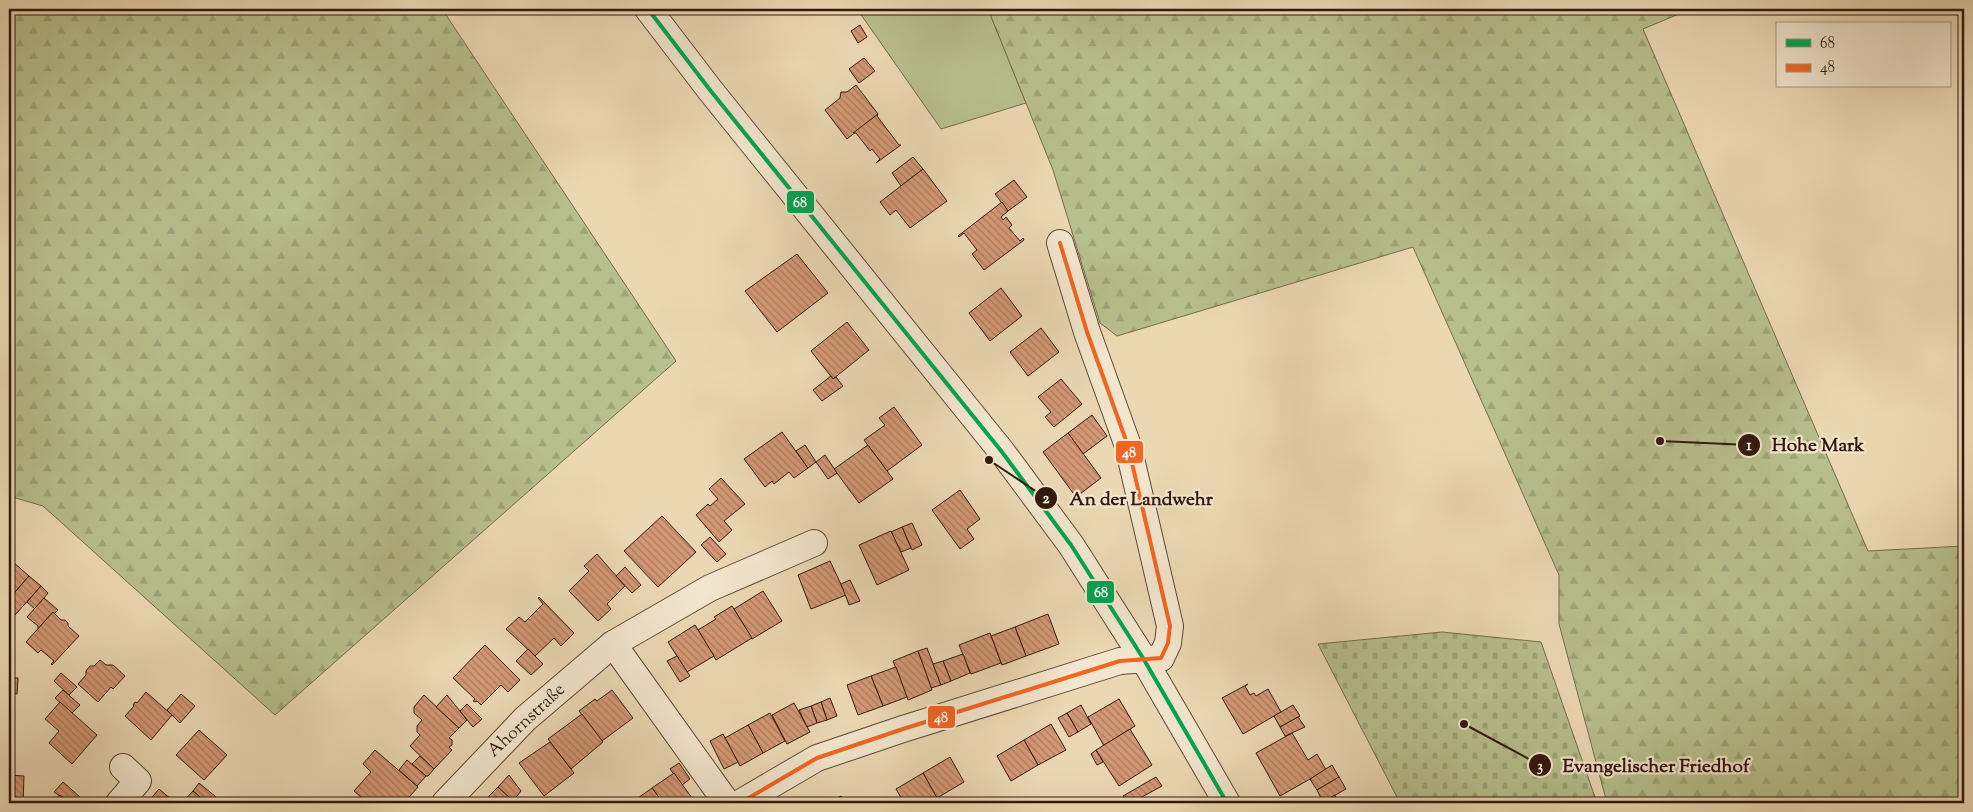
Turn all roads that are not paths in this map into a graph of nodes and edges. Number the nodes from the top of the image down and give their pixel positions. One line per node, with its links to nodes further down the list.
1 (648, 9): 5 (street)
2 (1060, 243): 5 (street)
3 (814, 543): 4 (street, Ahornstraße)
4 (613, 644): 8 (street, Ahornstraße); 9 (street)
5 (1143, 658): 10 (street); 11 (street)
6 (122, 767): 7 (street)
7 (118, 803)
8 (445, 803)
9 (727, 803)
10 (740, 803)
11 (1227, 803)

